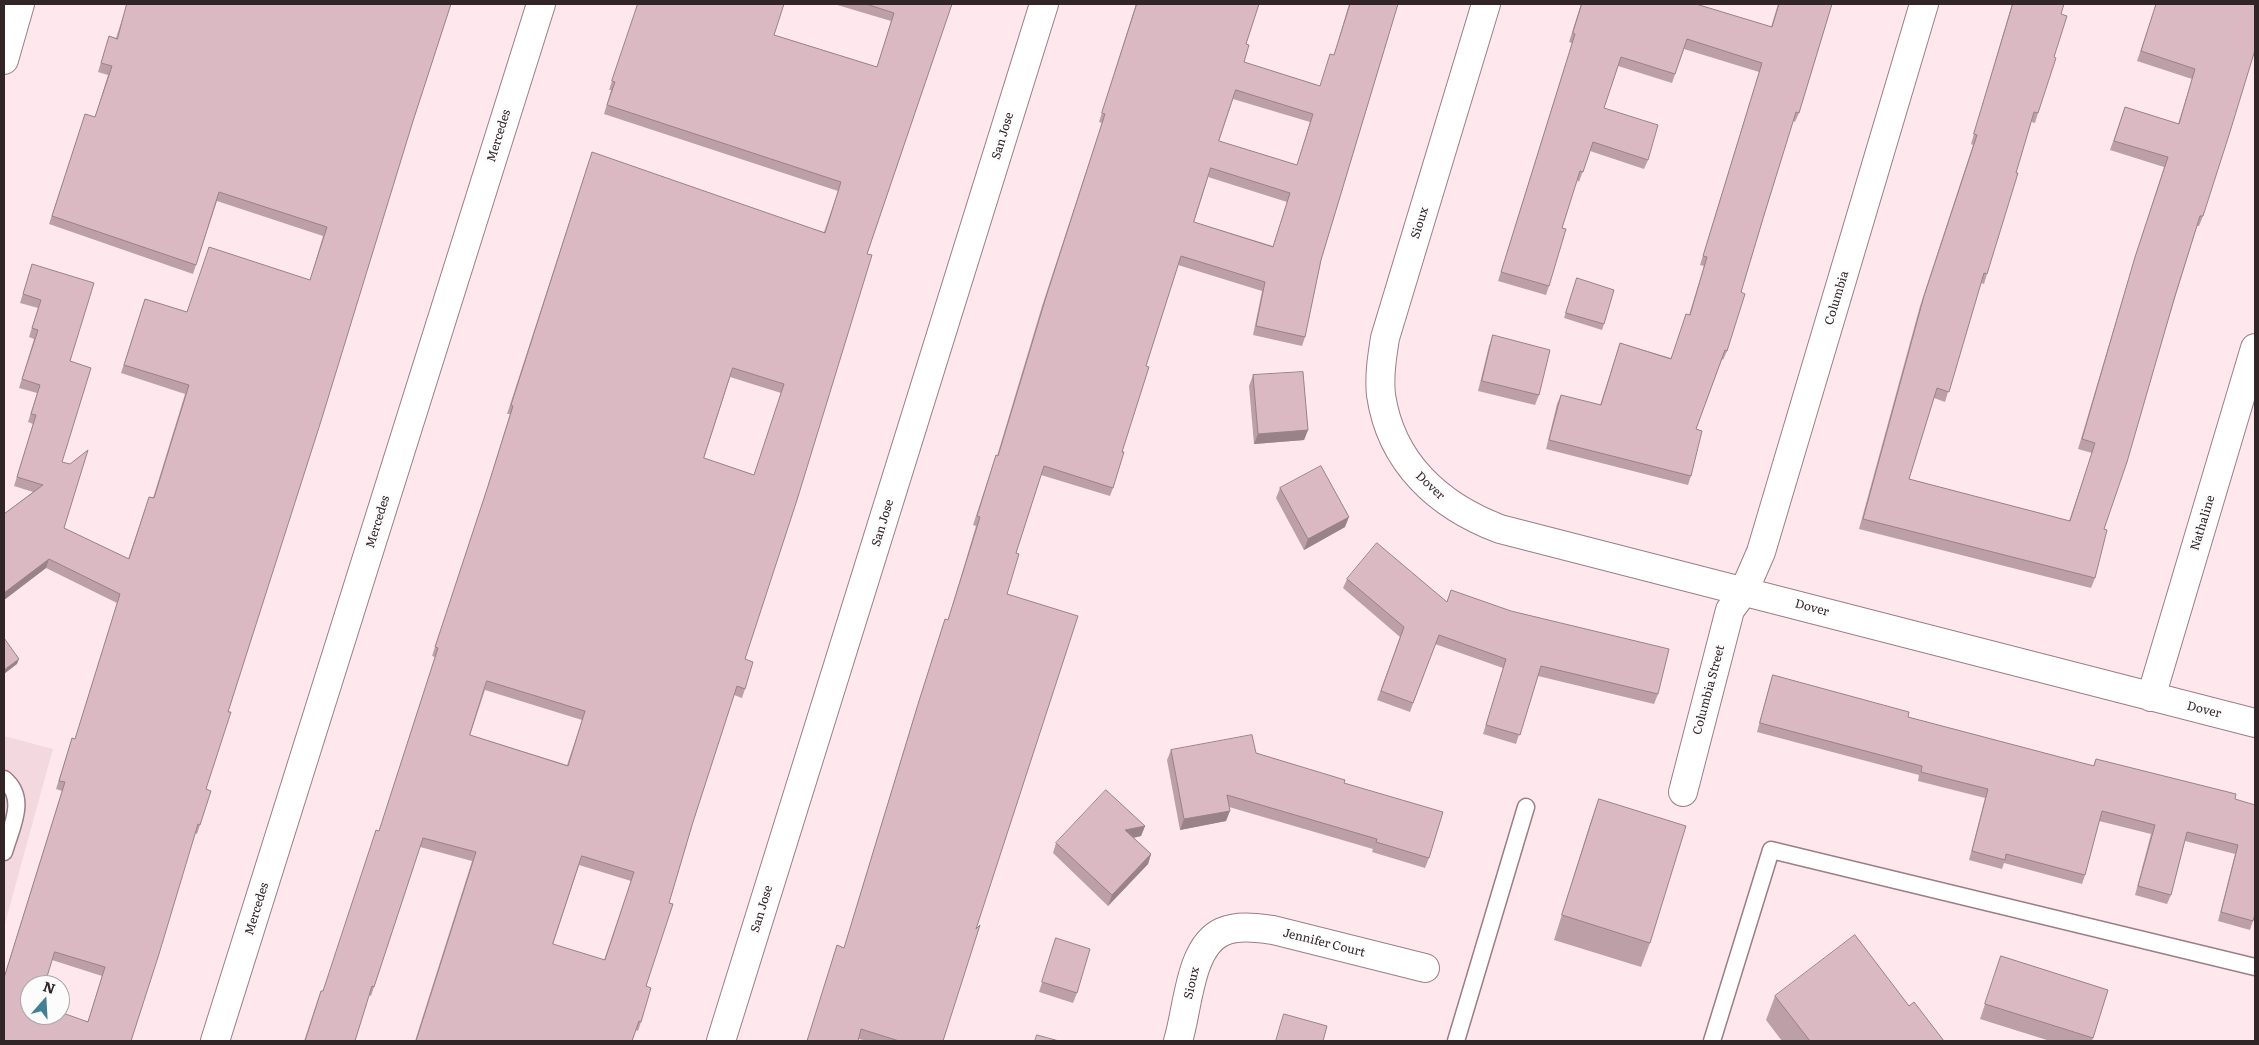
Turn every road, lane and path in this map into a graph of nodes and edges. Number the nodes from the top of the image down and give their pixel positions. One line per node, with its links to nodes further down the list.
1 (20, 4): 6 (street)
2 (541, 4): 19 (street, Mercedes)
3 (1044, 4): 20 (street, San Jose)
4 (1486, 4): 8 (street, Sioux)
5 (1924, 4): 9 (street, Columbia)
6 (4, 60)
7 (2255, 348): 10 (street, Nathaline)
8 (1397, 445): 9 (street, Dover)
9 (1744, 591): 10 (street, Dover); 13 (street, Columbia Street)
10 (2151, 697): 11 (street, Dover)
11 (2255, 723)
12 (4, 779): 15 (lane)
13 (1683, 792)
14 (1526, 807): 22 (lane)
15 (4, 852)
16 (1222, 932): 18 (street, Jennifer Court); 21 (street, Sioux)
17 (2255, 967): 23 (lane)
18 (1424, 968)
19 (216, 1041)
20 (721, 1041)
21 (1178, 1041)
22 (1456, 1041)
23 (1712, 1041)

